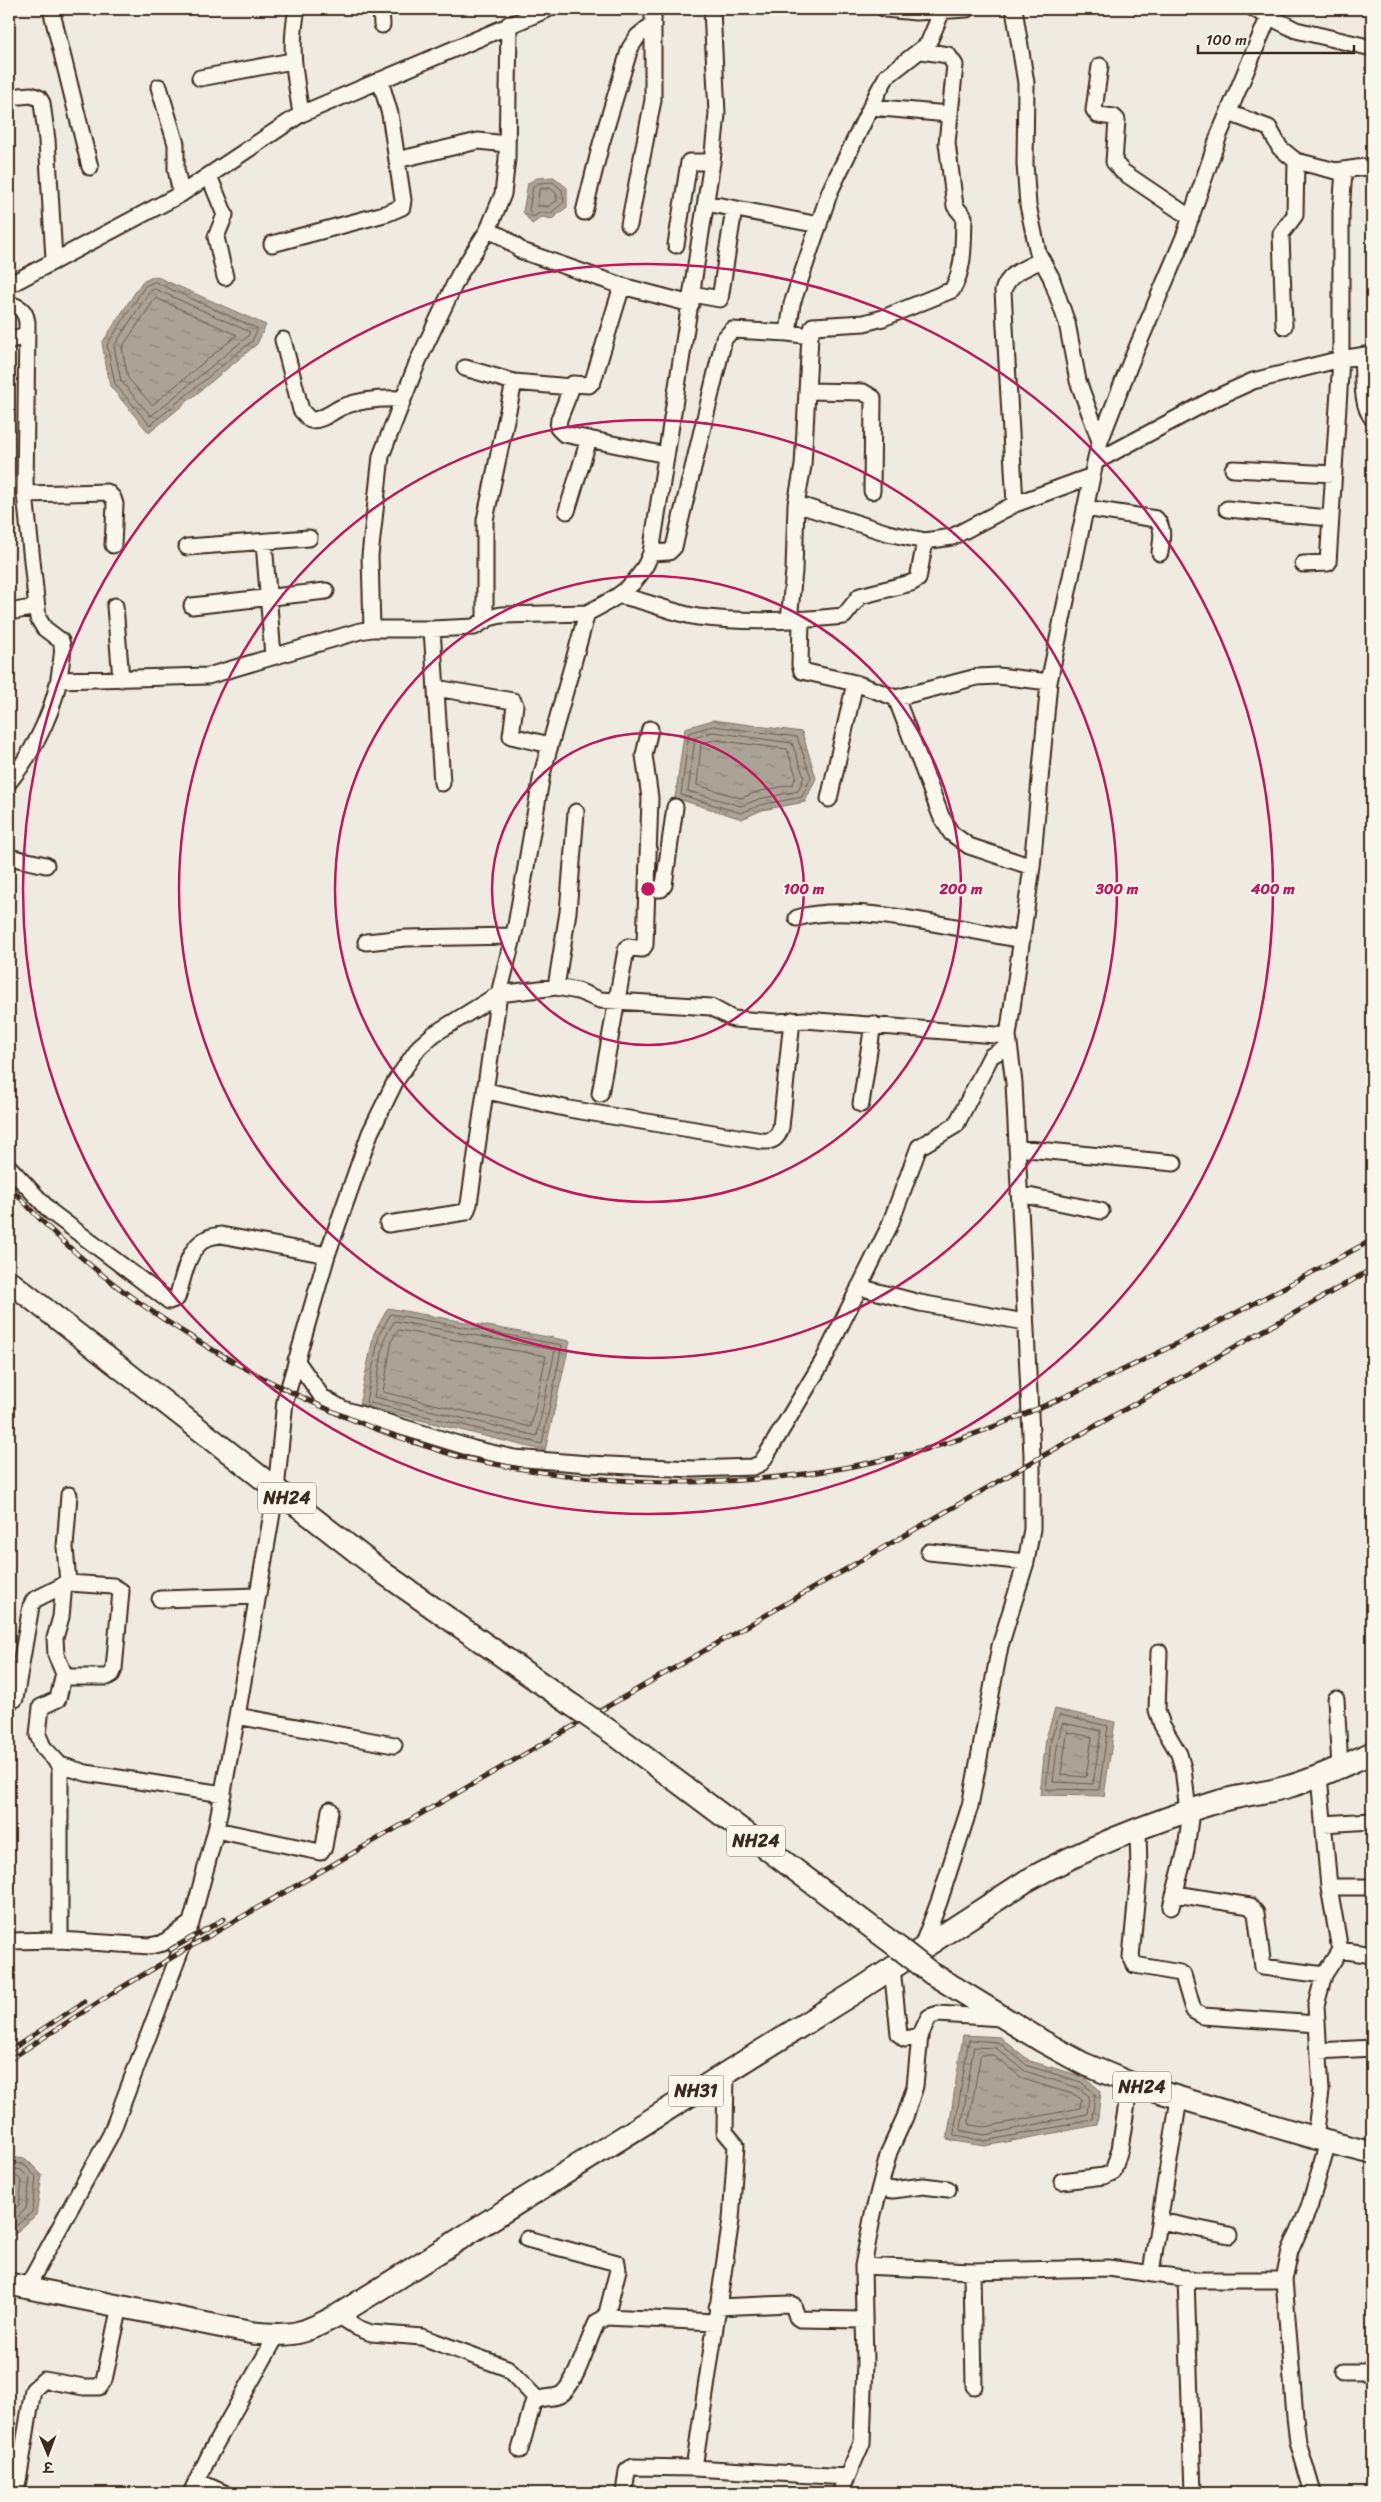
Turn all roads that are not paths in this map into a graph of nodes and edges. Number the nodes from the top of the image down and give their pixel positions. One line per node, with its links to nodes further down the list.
1 (51, 9): 32 (street)
2 (297, 9): 17 (street)
3 (381, 9): 14 (street)
4 (548, 9): 13 (street)
5 (712, 9): 29 (street)
6 (885, 9): 10 (street)
7 (967, 9): 10 (street)
8 (1014, 9): 46 (street)
9 (1254, 9): 11 (street)
10 (942, 11): 16 (street)
11 (1277, 15): 15 (street); 24 (street)
12 (654, 16): 38 (street); 40 (street)
13 (509, 24): 20 (street); 27 (street)
14 (382, 25)
15 (1372, 48)
16 (922, 51): 23 (street); 26 (street)
17 (292, 61): 19 (street); 25 (street)
18 (1100, 66): 39 (street)
19 (200, 78)
20 (380, 80): 25 (street); 28 (street)
21 (159, 87): 35 (street)
22 (9, 97): 45 (street)
23 (871, 107): 26 (street); 41 (street)
24 (1229, 113): 30 (street); 39 (street)
25 (301, 114): 34 (street)
26 (948, 114): 55 (street)
27 (507, 144): 28 (street); 42 (street)
28 (398, 160): 43 (street)
29 (712, 162): 36 (street); 44 (street)
30 (1296, 162): 33 (street); 52 (street)
31 (1372, 166): 33 (street)
32 (90, 167)
33 (1344, 171): 59 (street)
34 (208, 176): 35 (street); 47 (street)
35 (181, 194): 45 (street)
36 (706, 203): 37 (street); 50 (street)
37 (734, 209): 41 (street); 50 (street)
38 (584, 212)
39 (1191, 218): 67 (street)
40 (629, 225)
41 (819, 225): 53 (street)
42 (488, 230): 49 (street); 64 (street)
43 (272, 244)
44 (676, 245)
45 (54, 259): 48 (street)
46 (1042, 260): 67 (street); 75 (street)
47 (225, 277)
48 (9, 284)
49 (622, 286): 50 (street); 62 (street)
50 (692, 299): 68 (street)
51 (9, 304): 54 (street)
52 (1284, 326)
53 (788, 333): 55 (street); 85 (street)
54 (27, 334): 57 (street); 73 (street)
55 (810, 336): 63 (street)
56 (284, 340): 64 (street)
57 (9, 341)
58 (1367, 355): 59 (street); 65 (street)
59 (1341, 359): 69 (street); 71 (street)
60 (465, 368): 61 (street)
61 (514, 382): 62 (street); 97 (street)
62 (571, 387): 66 (street)
63 (807, 391): 72 (street); 74 (street)
64 (403, 398): 98 (street)
65 (1372, 418)
66 (589, 440): 68 (street); 78 (street)
67 (1100, 441): 69 (street)
68 (666, 456): 85 (street)
69 (1093, 469): 75 (street); 76 (street)
70 (1234, 469): 71 (street)
71 (1334, 474): 79 (street)
72 (872, 491)
73 (26, 494): 83 (street); 93 (street)
74 (796, 504): 81 (street); 96 (street)
75 (1015, 504): 81 (street)
76 (1085, 508): 86 (street); 103 (street)
77 (1227, 508): 79 (street)
78 (567, 511)
79 (1330, 518): 87 (street)
80 (309, 538): 82 (street)
81 (925, 541): 96 (street)
82 (264, 542): 84 (street); 90 (street)
83 (113, 546)
84 (187, 547)
85 (651, 553): 89 (street)
86 (1160, 553)
87 (1303, 564)
88 (326, 591): 90 (street)
89 (621, 596): 95 (street); 96 (street)
90 (268, 597): 92 (street); 100 (street)
91 (115, 606): 101 (street)
92 (192, 606)
93 (38, 607): 94 (street); 102 (street)
94 (9, 612)
95 (587, 612): 97 (street); 108 (street)
96 (795, 620): 104 (street)
97 (485, 621): 99 (street)
98 (372, 629): 99 (street); 100 (street)
99 (432, 629): 105 (street)
100 (273, 656): 101 (street)
101 (121, 679): 102 (street)
102 (59, 680): 109 (street)
103 (1049, 682): 106 (street); 116 (street)
104 (855, 683): 106 (street); 111 (street)
105 (436, 688): 108 (street); 110 (street)
106 (896, 698): 116 (street)
107 (650, 729): 117 (street)
108 (550, 745): 119 (street)
109 (9, 782)
110 (442, 783)
111 (829, 799)
112 (675, 807): 117 (street)
113 (576, 812): 122 (street)
114 (9, 857): 115 (street)
115 (46, 865)
116 (1032, 867): 120 (street)
117 (648, 889): 124 (street)
118 (797, 918): 120 (street)
119 (513, 936): 121 (street); 123 (street)
120 (1022, 940): 127 (street)
121 (366, 942)
122 (556, 987): 123 (street); 124 (street)
123 (499, 994): 128 (street); 137 (street)
124 (618, 1000): 125 (street); 129 (street)
125 (792, 1020): 126 (street); 128 (street)
126 (873, 1024): 127 (street); 130 (street)
127 (1008, 1041): 131 (street); 139 (street)
128 (487, 1091): 136 (street)
129 (600, 1094)
130 (861, 1104)
131 (1017, 1148): 132 (street); 134 (street)
132 (1174, 1163)
133 (9, 1168): 137 (street)
134 (1019, 1194): 135 (street); 140 (street)
135 (1101, 1211)
136 (388, 1224)
137 (327, 1255): 141 (street)
138 (9, 1281): 142 (highway, NH24)
139 (859, 1287): 140 (street); 141 (street)
140 (1025, 1322): 145 (street)
141 (296, 1360): 142 (street)
142 (276, 1490): 147 (street); 175 (highway, NH24, bridge)
143 (69, 1495): 146 (street)
144 (929, 1552): 145 (street)
145 (1026, 1562): 172 (street)
146 (66, 1584): 150 (street); 150 (street); 151 (street)
147 (258, 1596): 148 (street); 154 (street)
148 (160, 1599)
149 (1159, 1652): 162 (street)
150 (65, 1676): 153 (street)
151 (12, 1698): 153 (street)
152 (1336, 1699): 158 (street)
153 (41, 1707): 157 (street)
154 (237, 1716): 155 (street); 160 (street)
155 (394, 1745)
156 (1372, 1753): 158 (highway, NH31)
157 (60, 1765): 160 (street); 170 (street)
158 (1340, 1767): 159 (highway, NH31)
159 (1319, 1776): 162 (highway, NH31); 164 (street)
160 (223, 1794): 165 (street)
161 (330, 1810): 165 (street)
162 (1189, 1811): 166 (highway, NH31); 176 (street)
163 (1372, 1821): 164 (street)
164 (1323, 1824): 167 (street)
165 (216, 1830): 169 (street)
166 (1138, 1830): 172 (highway, NH31); 178 (street)
167 (1329, 1887): 168 (street); 173 (street)
168 (1372, 1887)
169 (191, 1923): 170 (street); 198 (street)
170 (60, 1940): 171 (street)
171 (9, 1941)
172 (921, 1949): 175 (highway, NH31)
173 (1340, 1950): 174 (street); 176 (street)
174 (1372, 1955)
175 (896, 1958): 177 (highway, NH24, bridge); 179 (street); 182 (highway, NH31)
176 (1324, 1975): 178 (street)
177 (1003, 2018): 179 (street); 183 (highway, NH24)
178 (1317, 2024): 181 (street)
179 (920, 2036): 188 (street)
180 (1372, 2048): 181 (street)
181 (1319, 2051): 185 (street)
182 (726, 2072): 200 (street); 201 (highway, NH31)
183 (1130, 2083): 184 (highway, NH24); 187 (street)
184 (1179, 2099): 185 (highway, NH24); 190 (street)
185 (1321, 2140): 186 (highway, NH24); 197 (street)
186 (1372, 2153)
187 (1062, 2181)
188 (880, 2188): 189 (street); 193 (street)
189 (948, 2189)
190 (1160, 2221): 191 (street); 195 (street)
191 (1229, 2236)
192 (527, 2238): 202 (street)
193 (863, 2266): 194 (street); 203 (street)
194 (972, 2271): 195 (street); 208 (street)
195 (1151, 2272): 196 (street)
196 (1186, 2278): 197 (street); 218 (street)
197 (1284, 2280): 219 (street)
198 (18, 2286): 199 (highway, NH31)
199 (120, 2306): 205 (highway, NH31); 214 (street)
200 (717, 2307): 203 (street); 204 (street)
201 (338, 2315): 205 (highway, NH31); 209 (street)
202 (606, 2317): 204 (street); 209 (street)
203 (864, 2320): 212 (street)
204 (715, 2322): 211 (street)
205 (277, 2335): 213 (street)
206 (1342, 2372): 207 (street)
207 (1372, 2372)
208 (974, 2386)
209 (537, 2399): 210 (street)
210 (520, 2450)
211 (694, 2468): 212 (street); 216 (street)
212 (847, 2477): 217 (street)
213 (194, 2487): 215 (street)
214 (16, 2493)
215 (224, 2493)
216 (624, 2493)
217 (840, 2493)
218 (1193, 2493)
219 (1313, 2493)

